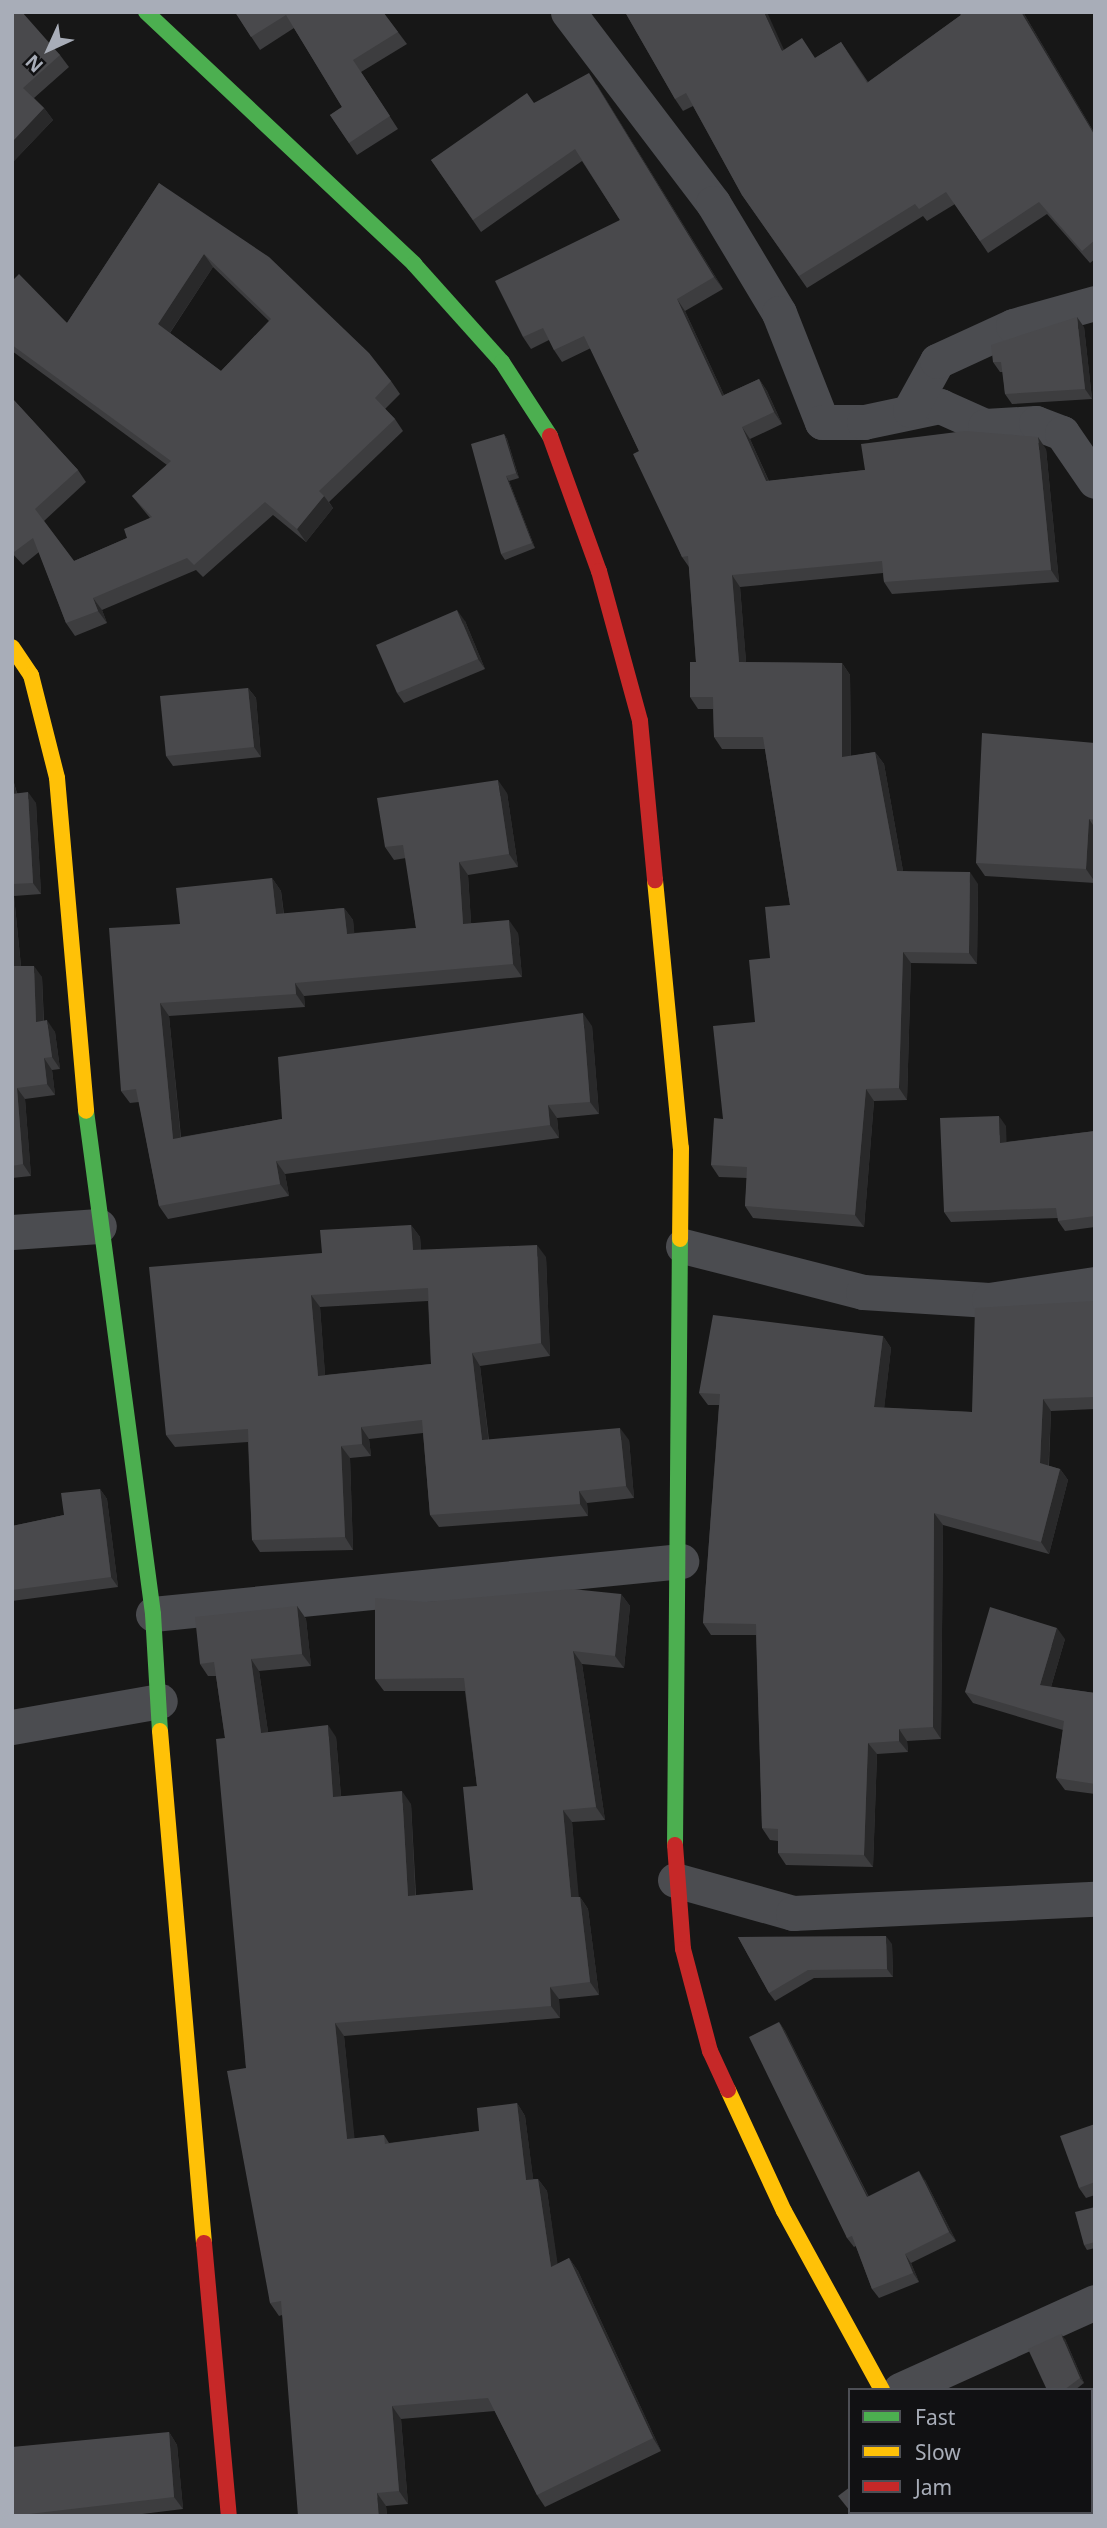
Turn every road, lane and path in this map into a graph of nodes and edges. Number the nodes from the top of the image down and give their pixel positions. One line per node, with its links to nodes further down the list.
1 (146, 12): 9 (street)
2 (568, 12): 4 (street)
3 (1095, 303): 4 (street)
4 (910, 410): 5 (street)
5 (1095, 481)
6 (12, 647): 7 (street)
7 (99, 1226): 8 (street); 12 (street)
8 (12, 1232)
9 (683, 1246): 10 (street); 11 (street)
10 (1095, 1284)
11 (681, 1560): 12 (street); 15 (street)
12 (153, 1614): 13 (street)
13 (160, 1701): 14 (street); 20 (street)
14 (12, 1727)
15 (675, 1880): 16 (street); 18 (street)
16 (1095, 1899)
17 (1095, 2302): 19 (street)
18 (881, 2388)
19 (904, 2388)
20 (229, 2516)

